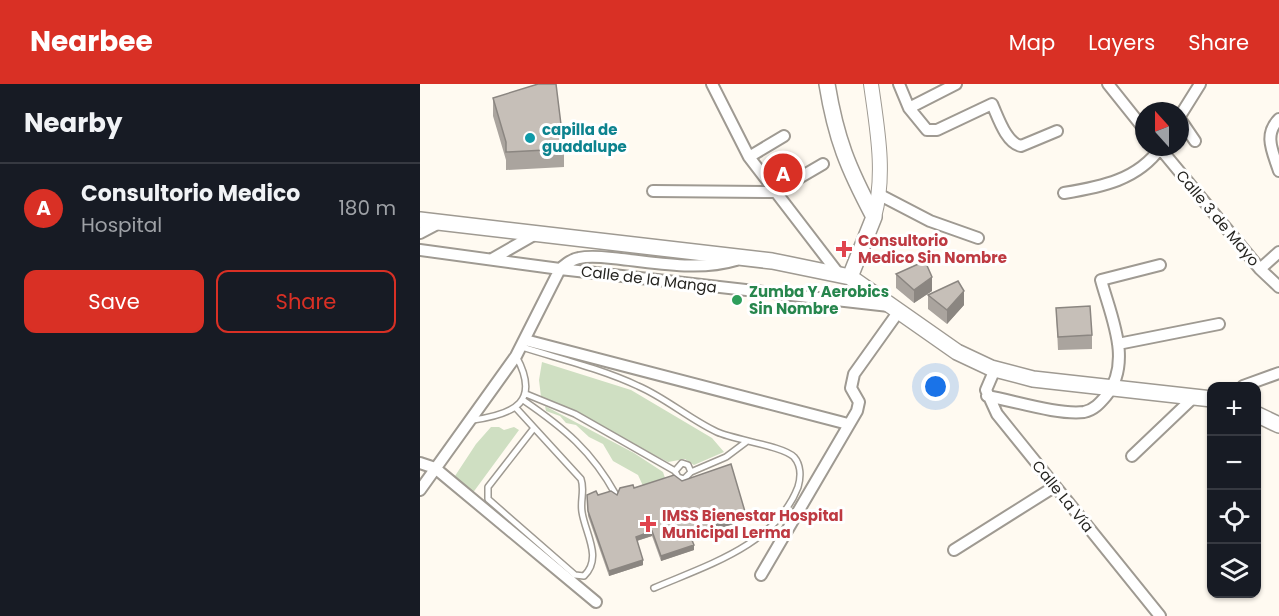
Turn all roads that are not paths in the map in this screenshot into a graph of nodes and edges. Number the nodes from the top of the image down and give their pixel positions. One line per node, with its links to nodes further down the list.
1 (712, 84): 18 (street)
2 (827, 84): 25 (main road)
3 (871, 84): 24 (street)
4 (899, 84): 9 (street)
5 (956, 84): 9 (street)
6 (1108, 84): 10 (street)
7 (1200, 84): 8 (street)
8 (1189, 103)
9 (909, 108): 12 (street)
10 (1135, 118)
11 (1279, 119): 20 (street)
12 (1058, 131)
13 (1189, 131): 15 (street)
14 (784, 136): 18 (street)
15 (1196, 141)
16 (1152, 156): 23 (street)
17 (1167, 156): 37 (street, Calle 3 de Mayo)
18 (748, 157): 22 (street)
19 (823, 164): 22 (street)
20 (1279, 171)
21 (653, 191): 22 (street)
22 (775, 192): 38 (street)
23 (1064, 193)
24 (880, 195): 25 (street); 30 (street)
25 (874, 217): 38 (main road)
26 (420, 220): 27 (main road)
27 (439, 223): 28 (street); 29 (main road)
28 (420, 233)
29 (534, 235): 33 (main road); 34 (street)
30 (978, 238)
31 (420, 250): 34 (street)
32 (1279, 252): 37 (street)
33 (742, 258): 36 (street); 38 (main road)
34 (492, 259): 36 (street)
35 (1160, 265): 42 (street)
36 (560, 269): 40 (street, Calle de la Manga); 43 (street, Calle de la Manga)
37 (1260, 269): 39 (street, Calle 3 de Mayo)
38 (844, 275): 40 (main road)
39 (1279, 287)
40 (896, 309): 44 (main road); 55 (street)
41 (1219, 324): 42 (street)
42 (1118, 344): 47 (street)
43 (521, 348): 50 (lane); 54 (street, Calle de la Manga); 55 (street); 58 (lane)
44 (995, 369): 47 (main road); 48 (street)
45 (1279, 373): 46 (street)
46 (1256, 382)
47 (1112, 387): 48 (street); 49 (main road)
48 (987, 396): 64 (street, Calle La Vía)
49 (1195, 396): 51 (main road); 59 (street)
50 (525, 397): 52 (lane); 62 (lane); 66 (lane)
51 (1207, 398)
52 (516, 408): 54 (lane); 57 (lane)
53 (1261, 416): 56 (main road)
54 (473, 420): 61 (street, Calle de la Manga)
55 (848, 424): 68 (street)
56 (1279, 425)
57 (534, 428): 57 (lane)
58 (747, 442): 63 (lane); 69 (lane)
59 (1132, 456)
60 (420, 463): 61 (street)
61 (435, 468): 65 (street, Calle de la Manga); 70 (street)
62 (675, 471): 63 (lane); 63 (lane)
63 (691, 471)
64 (1054, 487): 67 (street); 71 (street, Calle La Vía)
65 (420, 490)
66 (616, 495)
67 (954, 550)
68 (761, 575)
69 (654, 588)
70 (596, 602)
71 (1160, 616)

